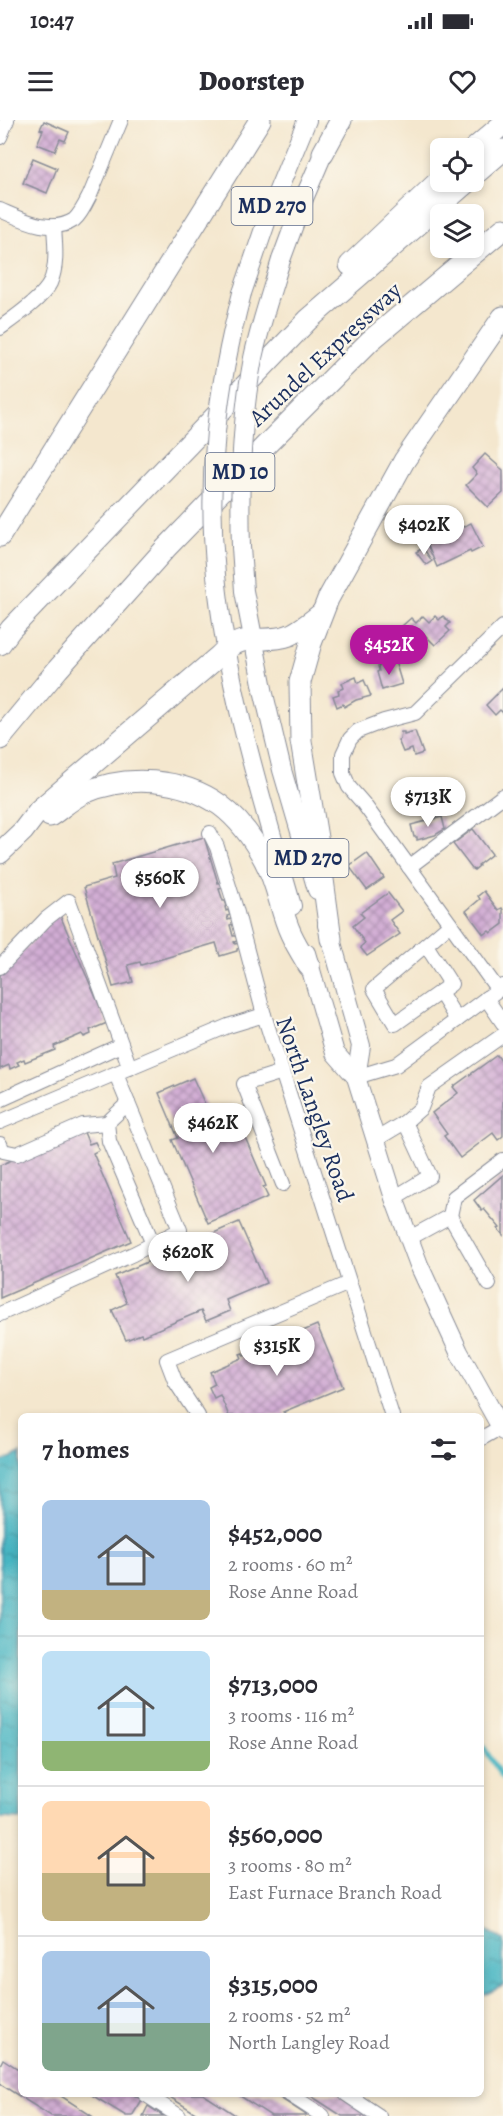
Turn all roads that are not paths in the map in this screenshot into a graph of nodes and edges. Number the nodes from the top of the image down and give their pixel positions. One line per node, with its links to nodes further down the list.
1 (8, 120): 7 (street)
2 (121, 120): 15 (street)
3 (260, 120): 20 (highway)
4 (308, 120): 25 (main road, MD 270, bridge)
5 (340, 120): 10 (highway)
6 (503, 124): 8 (highway)
7 (0, 137)
8 (484, 140)
9 (503, 150): 11 (highway)
10 (323, 153): 23 (main road, MD 270, bridge)
11 (484, 166)
12 (430, 190): 18 (highway)
13 (455, 192): 18 (highway, Arundel Expressway / MD 10)
14 (0, 210): 15 (street)
15 (54, 226): 19 (street)
16 (503, 229): 26 (highway, Arundel Expressway / MD 10)
17 (503, 317): 21 (highway)
18 (308, 320): 24 (highway, Arundel Expressway / MD 10)
19 (0, 328)
20 (0, 536)
21 (322, 613): 23 (highway); 33 (highway)
22 (503, 627): 31 (street)
23 (253, 638): 25 (highway); 33 (main road, MD 270)
24 (0, 644)
25 (226, 648): 28 (highway); 35 (main road, MD 270)
26 (0, 740)
27 (503, 796): 31 (street)
28 (23, 831): 30 (highway); 35 (highway)
29 (210, 833): 39 (street)
30 (0, 853)
31 (409, 867): 32 (street)
32 (450, 924): 34 (street); 38 (street)
33 (331, 939): 47 (main road, MD 270)
34 (426, 945): 37 (street); 37 (street)
35 (309, 966): 47 (main road, MD 270)
36 (0, 967): 43 (street)
37 (440, 992): 40 (street)
38 (496, 992): 40 (street); 41 (street)
39 (264, 1015): 44 (street, North Langley Road); 45 (street, North Langley Road)
40 (457, 1020): 47 (street)
41 (503, 1023)
42 (503, 1035): 51 (street)
43 (122, 1045): 44 (street); 48 (street)
44 (130, 1068): 46 (street, North Langley Road)
45 (282, 1072): 56 (street); 61 (street, North Langley Road)
46 (116, 1074): 49 (street); 50 (street, North Langley Road)
47 (356, 1077): 53 (main road, MD 270)
48 (0, 1100)
49 (128, 1103): 52 (street); 60 (street)
50 (0, 1122)
51 (405, 1122): 53 (street); 57 (street)
52 (107, 1123): 54 (street); 60 (street)
53 (375, 1140): 57 (main road, MD 270)
54 (0, 1144)
55 (503, 1160): 58 (street)
56 (283, 1184)
57 (394, 1198): 59 (main road, MD 270)
58 (450, 1216): 59 (street); 62 (street)
59 (408, 1239): 66 (main road, MD 270)
60 (153, 1244): 63 (street)
61 (350, 1283): 64 (street); 65 (street, North Langley Road)
62 (489, 1284)
63 (0, 1314)
64 (196, 1413)
65 (391, 1413)
66 (502, 1428): 67 (street)
67 (484, 1437)
68 (150, 2097): 71 (street)
69 (294, 2097): 72 (street)
70 (350, 2097): 73 (street)
71 (179, 2116)
72 (323, 2116)
73 (379, 2116)

